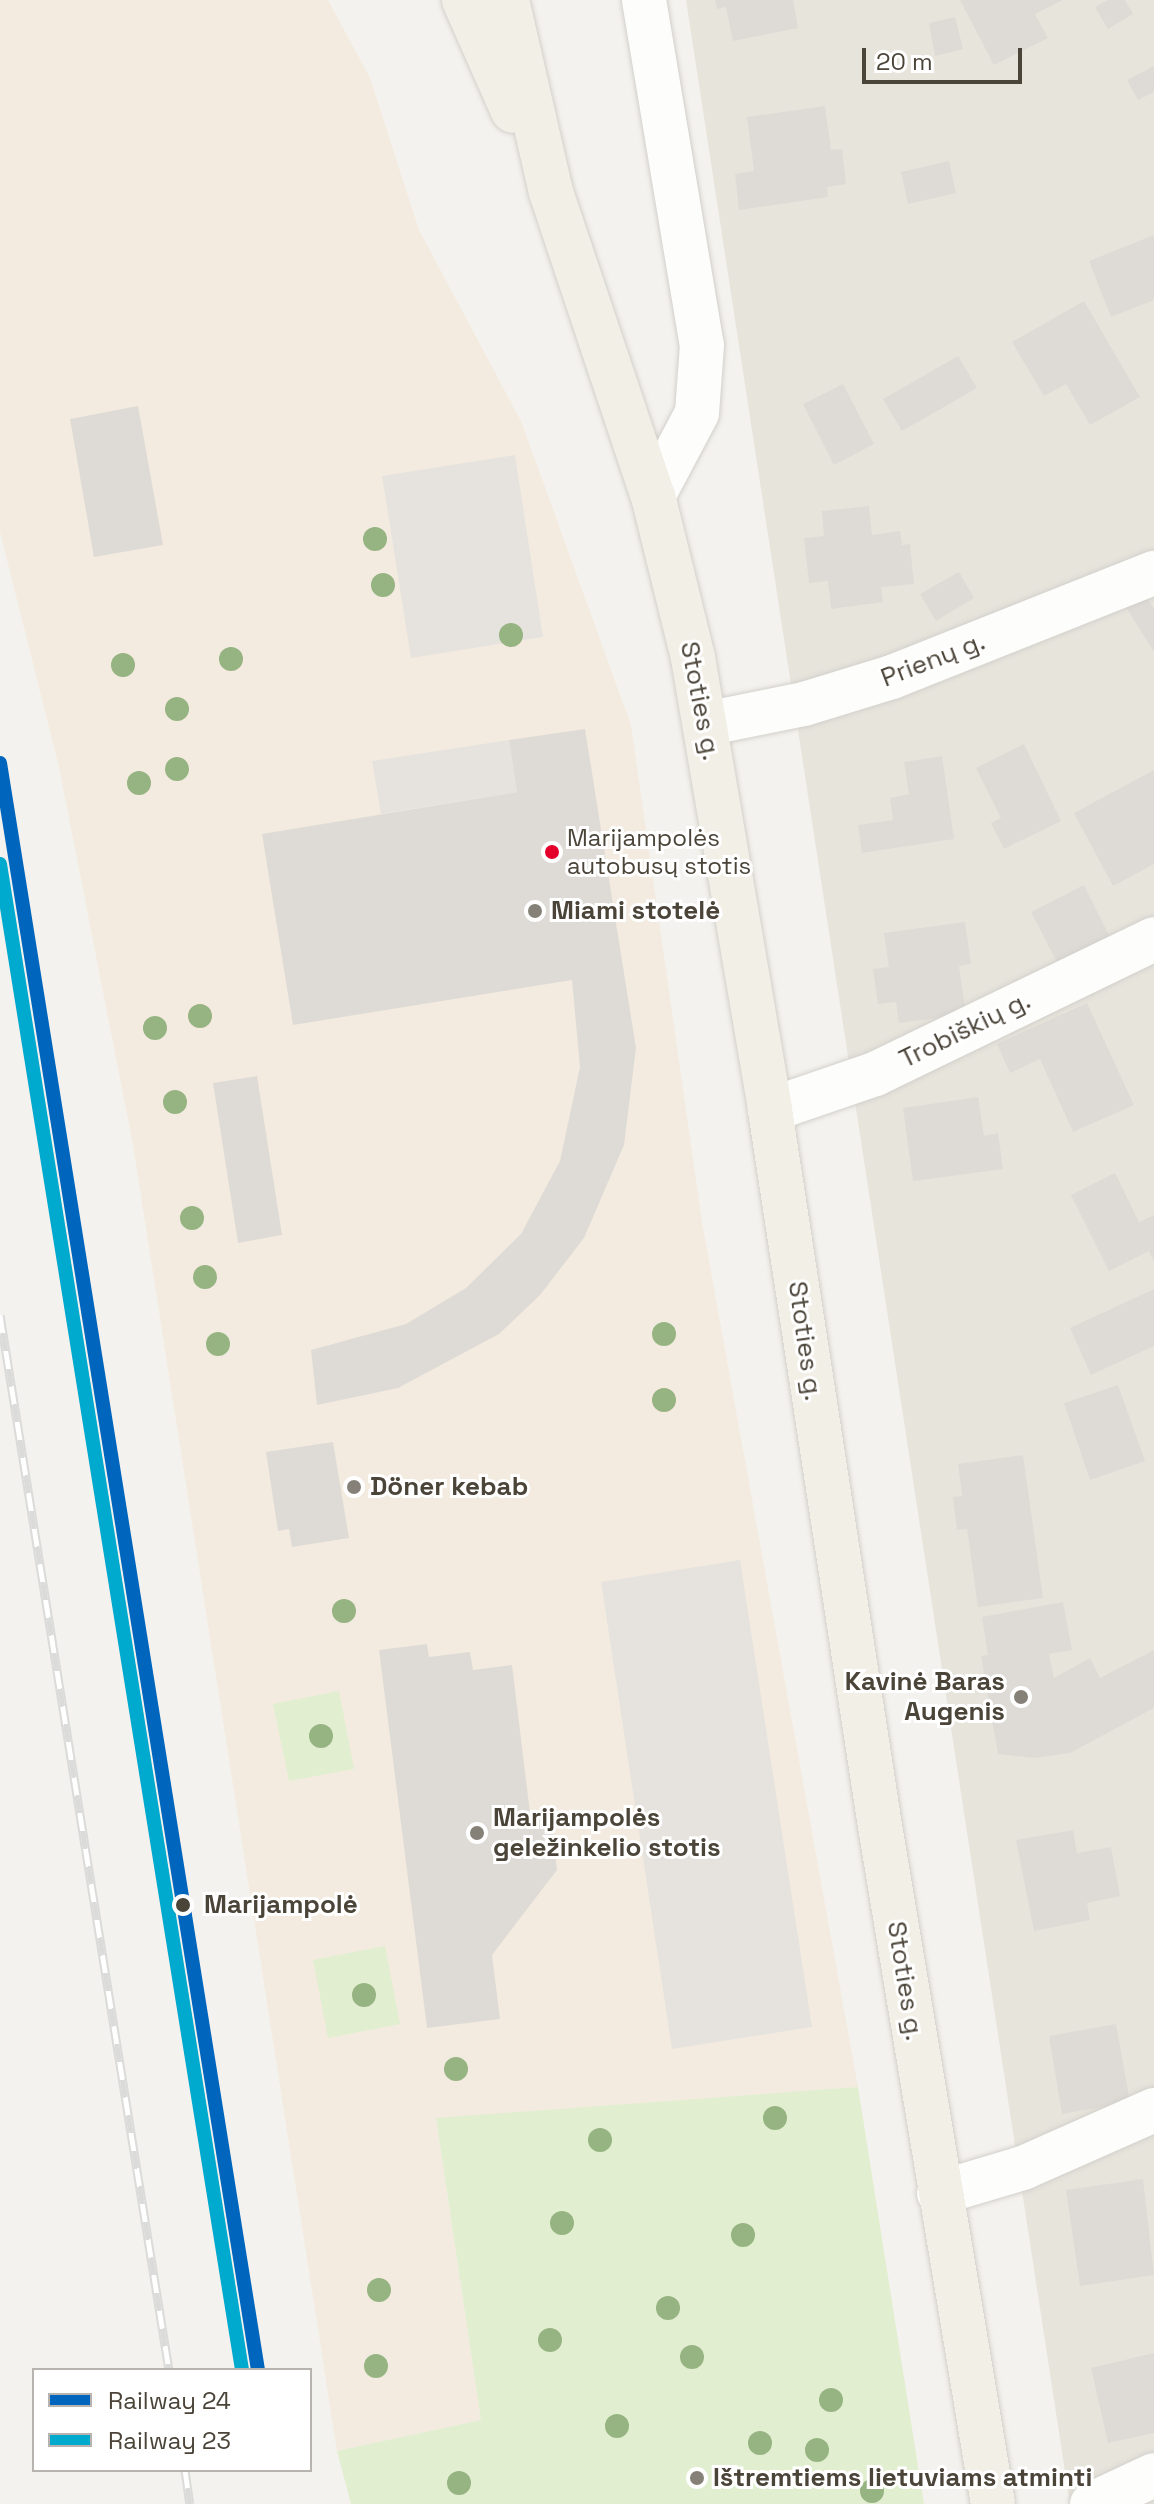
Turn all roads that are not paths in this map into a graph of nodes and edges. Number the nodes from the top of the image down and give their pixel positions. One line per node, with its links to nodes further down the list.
1 (452, 0): 5 (main road)
2 (464, 0): 5 (main road, Stoties g.)
3 (507, 0): 6 (main road, Stoties g.)
4 (644, 0): 7 (street)
5 (486, 52): 6 (main road, Stoties g.)
6 (551, 192): 7 (main road, Stoties g.)
7 (653, 496): 9 (main road, Stoties g.)
8 (1154, 573): 9 (street, Prienų g.)
9 (705, 724): 11 (main road, Stoties g.)
10 (1154, 939): 11 (street, Trobiškių g.)
11 (770, 1110): 13 (main road, Stoties g.)
12 (1154, 2110): 13 (street)
13 (939, 2193): 15 (main road, Stoties g.)
14 (1154, 2475): 16 (street)
15 (993, 2504)
16 (1092, 2504)

